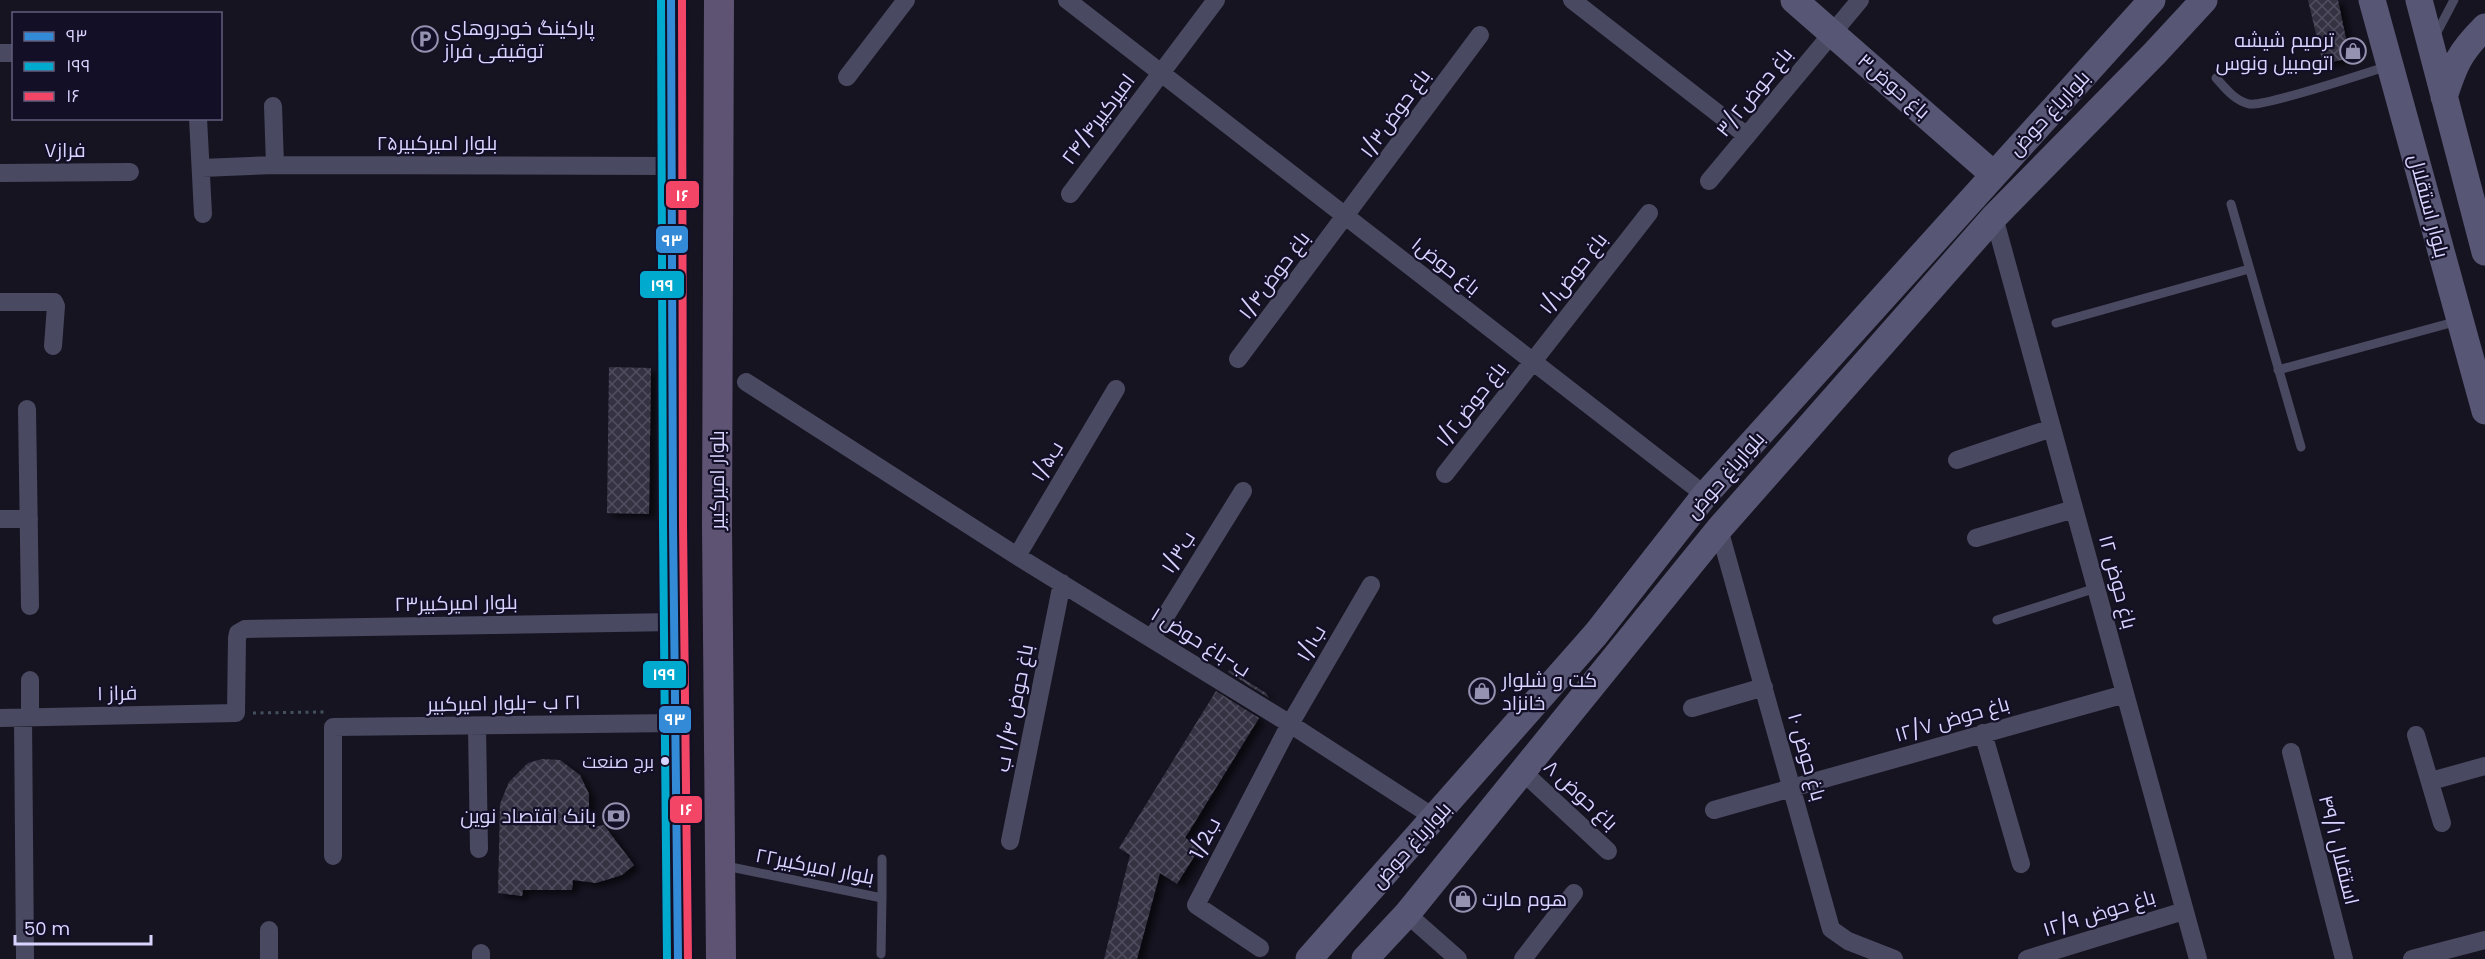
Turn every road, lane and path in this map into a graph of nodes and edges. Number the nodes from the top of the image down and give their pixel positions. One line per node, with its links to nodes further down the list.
1 (671, 0): 29 (main road)
2 (719, 0): 61 (main road, بلوار امیرکبیر)
3 (906, 0): 22 (street)
4 (1067, 0): 21 (street, باغ حوض۱)
5 (1216, 0): 21 (street, امیرکبیر۲۴/۴)
6 (1572, 0): 27 (street)
7 (1794, 0): 16 (main road, باغ حوض۳)
8 (1860, 0): 16 (street, باغ حوض۳/۲)
9 (2152, 0): 14 (main road, بلوارباغ حوض)
10 (2204, 0): 19 (main road, بلوارباغ حوض)
11 (2372, 0): 20 (main road, بلوار استقلال)
12 (2419, 0): 18 (main road)
13 (2454, 0): 18 (lane)
14 (2129, 26): 19 (main road); 33 (main road, بلوارباغ حوض)
15 (2485, 27): 24 (main road)
16 (1832, 32): 27 (street, باغ حوض۳/۲); 33 (main road, باغ حوض۳)
17 (1480, 35): 39 (street, باغ حوض۱/۳)
18 (2431, 45): 24 (main road)
19 (2155, 53): 40 (main road, بلوارباغ حوض)
20 (2390, 65): 23 (lane); 44 (main road, بلوار استقلال)
21 (1162, 71): 35 (street, امیرکبیر۲۴/۴); 39 (street, باغ حوض۱)
22 (848, 77)
23 (2217, 78)
24 (2444, 97): 41 (main road)
25 (273, 106): 28 (street)
26 (198, 120): 30 (street)
27 (1747, 136): 34 (street, باغ حوض۳/۲)
28 (275, 165): 29 (street, بلوار امیرکبیر۲۵); 30 (street, بلوار امیرکبیر۲۵)
29 (672, 166): 60 (main road)
30 (202, 168): 38 (street)
31 (0, 172): 32 (street, فراز۷)
32 (130, 172)
33 (1994, 174): 59 (main road, بلوارباغ حوض)
34 (1709, 181)
35 (1070, 194)
36 (2231, 204): 42 (lane)
37 (1649, 213): 48 (street, باغ حوض۱/۱)
38 (203, 214)
39 (1346, 217): 47 (street, باغ حوض۱/۴); 48 (street, باغ حوض۱)
40 (1994, 217): 54 (street, ۱۲ باغ حوض); 65 (main road, بلوارباغ حوض)
41 (2485, 252)
42 (2249, 269): 45 (lane); 49 (lane)
43 (0, 302): 46 (street)
44 (2460, 320): 49 (lane); 53 (main road, بلوار استقلال)
45 (2056, 322)
46 (53, 346)
47 (1238, 359)
48 (1533, 361): 57 (street, باغ حوض۱/۲); 59 (street, باغ حوض۱)
49 (2278, 370): 55 (lane)
50 (746, 382): 67 (street, ۱ ب-باغ حوض)
51 (1116, 389): 67 (street, ب۱/۵)
52 (27, 410): 64 (street)
53 (2485, 411)
54 (2052, 428): 56 (street); 62 (street, ۱۲ باغ حوض)
55 (2301, 447)
56 (1957, 460)
57 (1445, 474)
58 (1243, 491): 75 (street, ب۱/۳)
59 (1705, 495): 74 (main road, بلوارباغ حوض)
60 (673, 503): 61 (main road); 73 (main road)
61 (717, 507): 104 (main road, بلوار امیرکبیر)
62 (2074, 509): 66 (street); 70 (street, ۱۲ باغ حوض)
63 (0, 519): 64 (street)
64 (29, 519): 71 (street)
65 (1719, 529): 76 (main road, بلوارباغ حوض); 78 (street, ۱۰ باغ حوض)
66 (1976, 538)
67 (1017, 556): 68 (street, ۱ ب-باغ حوض)
68 (1062, 583): 75 (street, ۱ ب-باغ حوض); 98 (street, باغ حوض ۱/۴ ب)
69 (1371, 585): 85 (street, ب۱/۱)
70 (2096, 588): 72 (lane); 79 (street, ۱۲ باغ حوض)
71 (30, 606)
72 (1997, 620)
73 (675, 622): 81 (street, ۲۳بلوار امیرکبیر); 84 (main road)
74 (1605, 622): 76 (main road); 96 (main road, بلوارباغ حوض)
75 (1152, 638): 85 (street, ۱ ب-باغ حوض)
76 (1630, 640): 92 (main road, بلوارباغ حوض)
77 (30, 680): 82 (street)
78 (1764, 687): 80 (street); 94 (street, ۱۰ باغ حوض)
79 (2125, 694): 88 (street, ۱۲/۷ باغ حوض); 107 (street, ۱۲ باغ حوض)
80 (1692, 708)
81 (236, 713): 82 (street, فراز ۱); 86 (path)
82 (27, 717): 83 (street, فراز ۱); 115 (street)
83 (0, 718)
84 (675, 723): 87 (street, ٢١ ب -بلوار امیرکبیر); 117 (main road)
85 (1290, 724): 96 (street, ۱ ب-باغ حوض); 111 (street, 1/2ب)
86 (333, 727): 87 (street, ٢١ ب -بلوار امیرکبیر); 101 (street)
87 (477, 727): 99 (street)
88 (1983, 733): 94 (street, ۱۲/۷ باغ حوض); 103 (street)
89 (2416, 735): 93 (street)
90 (2291, 752): 126 (street, ۴۹/۱ استقلال)
91 (2485, 766): 93 (street)
92 (1523, 772): 100 (street, ۸ باغ حوض); 108 (main road, بلوارباغ حوض)
93 (2431, 781): 97 (street)
94 (1792, 789): 95 (street, ۱۲/۷ باغ حوض); 123 (street, ۱۰ باغ حوض)
95 (1714, 810)
96 (1435, 818): 119 (main road, بلوارباغ حوض)
97 (2442, 823)
98 (1010, 841)
99 (479, 849)
100 (1608, 851)
101 (333, 856)
102 (882, 859): 106 (lane)
103 (2021, 864)
104 (720, 865): 106 (lane, بلوار امیرکبیر۲۲); 118 (main road, بلوار امیرکبیر)
105 (1574, 893): 122 (street)
106 (882, 898): 113 (lane, بلوار امیرکبیر۲۲)
107 (2184, 911): 112 (street, ۱۲/۹ باغ حوض); 125 (street, ۱۲ باغ حوض)
108 (1407, 914): 120 (main road, بلوارباغ حوض); 121 (street)
109 (269, 930): 116 (street)
110 (2485, 940): 114 (street)
111 (1260, 948)
112 (2084, 951): 124 (street, ۱۲/۹ باغ حوض)
113 (881, 954)
114 (2436, 956): 127 (street)
115 (25, 959)
116 (269, 959)
117 (678, 959)
118 (721, 959)
119 (1309, 959)
120 (1365, 959)
121 (1458, 959)
122 (1523, 959)
123 (1894, 959)
124 (2027, 959)
125 (2198, 959)
126 (2344, 959)
127 (2412, 959)

